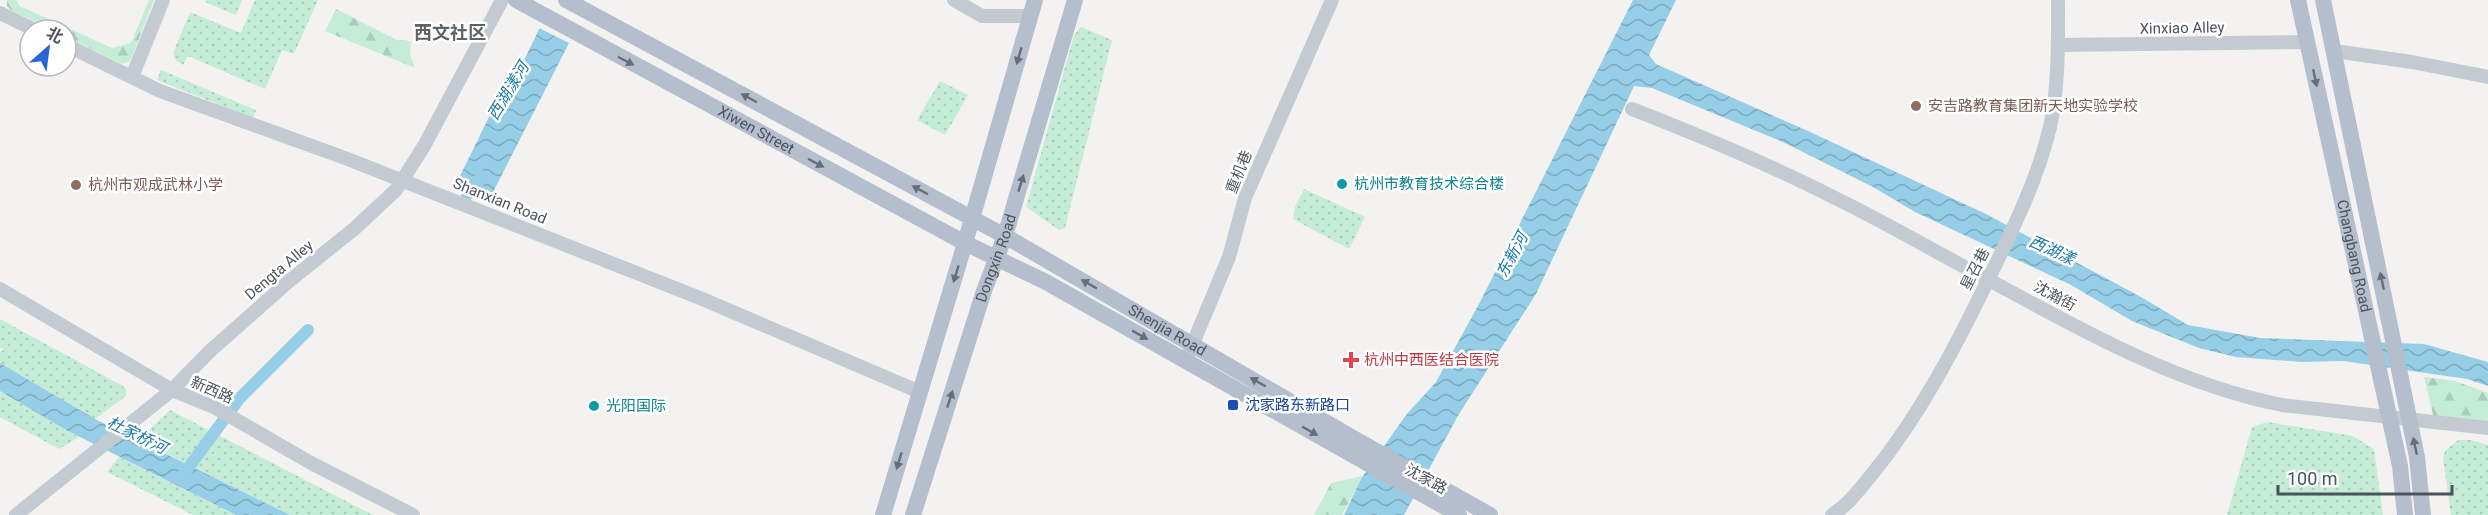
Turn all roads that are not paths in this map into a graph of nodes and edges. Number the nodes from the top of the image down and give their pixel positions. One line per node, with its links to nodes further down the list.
1 (163, 0): 18 (street)
2 (502, 0): 21 (street, Dengta Alley)
3 (516, 0): 24 (main road, Xiwen Street, one-way to 24)
4 (566, 0): 22 (main road, Xiwen Street, one-way to 4)
5 (954, 0): 11 (street)
6 (1075, 0): 23 (main road, Dongxin Road, one-way to 6)
7 (1332, 0): 28 (street, 重机巷)
8 (2058, 0): 15 (street, 星召巷)
9 (2298, 0): 14 (main road, Changbang Road)
10 (2323, 0): 17 (main road, Changbang Road)
11 (1033, 8): 22 (main road, one-way to 22)
12 (0, 13): 13 (street)
13 (18, 22)
14 (2307, 42): 15 (street, Xinxiao Alley); 32 (main road, Changbang Road, one-way to 32)
15 (2058, 45): 26 (street, 星召巷)
16 (78, 51): 18 (street, Shanxian Road)
17 (2334, 51): 19 (street); 33 (main road, Changbang Road, one-way to 17)
18 (132, 77): 21 (street, Shanxian Road)
19 (2488, 77)
20 (1632, 109): 26 (street, 沈瀚街)
21 (404, 181): 30 (street, Dengta Alley); 31 (street, Shanxian Road)
22 (972, 218): 23 (main road, Shenjia Road); 24 (main road)
23 (1005, 236): 25 (main road, Dongxin Road); 28 (main road, Shenjia Road, one-way to 23)
24 (965, 243): 25 (main road, Xiwen Street); 31 (main road, one-way to 31)
25 (996, 258): 29 (main road, Shenjia Road, one-way to 29); 40 (main road, Dongxin Road, one-way to 25)
26 (1988, 279): 32 (street, 沈瀚街); 43 (street, 星召巷)
27 (0, 290): 30 (street, 新西路)
28 (1194, 345): 29 (street, 重机巷); 35 (main road, Shenjia Road, one-way to 28)
29 (1185, 360): 35 (main road, Shenjia Road, one-way to 35)
30 (172, 390): 37 (street, Dengta Alley); 38 (street, 新西路)
31 (920, 392): 39 (main road, one-way to 39)
32 (2390, 417): 33 (street, 沈瀚街); 44 (main road, Changbang Road)
33 (2409, 419): 34 (street, 沈瀚街); 45 (main road, Changbang Road, one-way to 33)
34 (2488, 428)
35 (1358, 450): 36 (main road, 沈家路)
36 (1427, 488): 41 (main road); 42 (main road, 沈家路)
37 (16, 515)
38 (413, 515)
39 (883, 515)
40 (913, 515)
41 (1459, 515)
42 (1490, 515)
43 (1832, 515)
44 (2405, 515)
45 (2423, 515)

